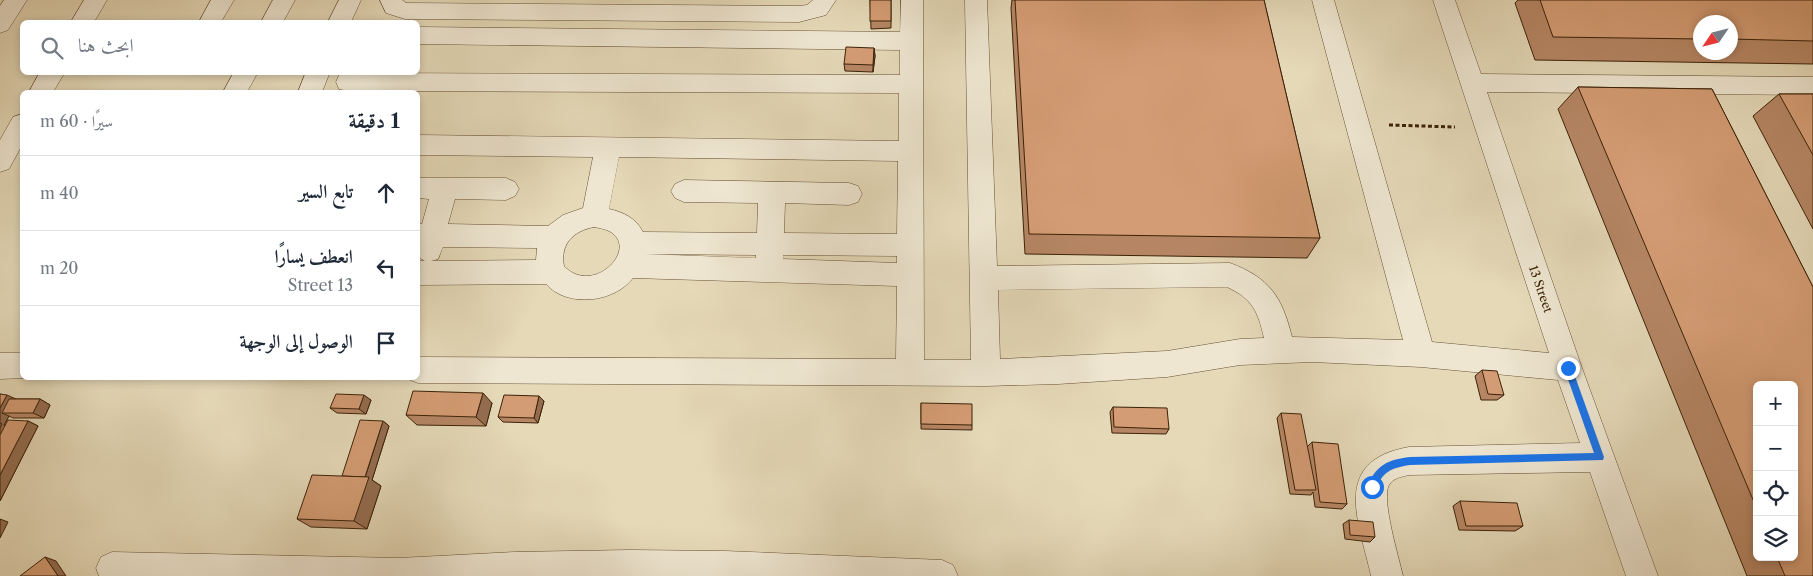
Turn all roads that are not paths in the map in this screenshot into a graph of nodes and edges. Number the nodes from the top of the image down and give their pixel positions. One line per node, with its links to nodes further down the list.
1 (16, 0): 16 (street)
2 (96, 0): 12 (street)
3 (223, 0): 13 (street)
4 (284, 0): 14 (street)
5 (350, 0): 15 (street)
6 (390, 0): 7 (street)
7 (825, 0)
8 (912, 0): 18 (street)
9 (976, 0): 52 (street)
10 (1323, 0): 54 (street)
11 (1444, 0): 23 (street, 13 Street)
12 (83, 20)
13 (211, 20)
14 (273, 20)
15 (341, 20)
16 (0, 24)
17 (420, 34): 18 (street)
18 (912, 40): 24 (street)
19 (51, 75): 27 (street)
20 (244, 75): 28 (street)
21 (317, 75): 29 (street)
22 (348, 82): 24 (street)
23 (1473, 83): 25 (street); 57 (street, 13 Street)
24 (912, 84): 34 (street)
25 (1708, 85): 26 (street); 30 (street)
26 (1813, 86)
27 (42, 90)
28 (236, 90)
29 (311, 90)
30 (1721, 111)
31 (20, 127): 35 (street)
32 (420, 145): 33 (street)
33 (608, 148): 34 (street); 42 (street)
34 (911, 151): 46 (street)
35 (0, 162)
36 (420, 188): 37 (street)
37 (445, 188): 38 (street); 43 (street)
38 (506, 189)
39 (684, 191): 40 (street)
40 (772, 192): 41 (street); 45 (street)
41 (849, 194)
42 (594, 216): 44 (street); 47 (street)
43 (425, 235): 44 (street); 50 (street)
44 (555, 237): 49 (street)
45 (770, 243): 46 (street); 47 (street); 48 (street)
46 (911, 244): 51 (street)
47 (631, 254): 48 (street); 49 (street)
48 (768, 271): 51 (street)
49 (552, 272): 50 (street)
50 (420, 273)
51 (911, 275): 60 (street)
52 (982, 278): 53 (street); 59 (street)
53 (1280, 349): 54 (street); 59 (street)
54 (1421, 354): 57 (street)
55 (0, 366): 56 (street)
56 (20, 366)
57 (1568, 368): 61 (street, 13 Street)
58 (420, 370): 60 (street)
59 (986, 373): 60 (street)
60 (910, 374)
61 (1600, 457): 65 (street); 66 (street, 13 Street)
62 (112, 568): 63 (street)
63 (220, 573): 64 (street)
64 (942, 576)
65 (1387, 576)
66 (1642, 576)

